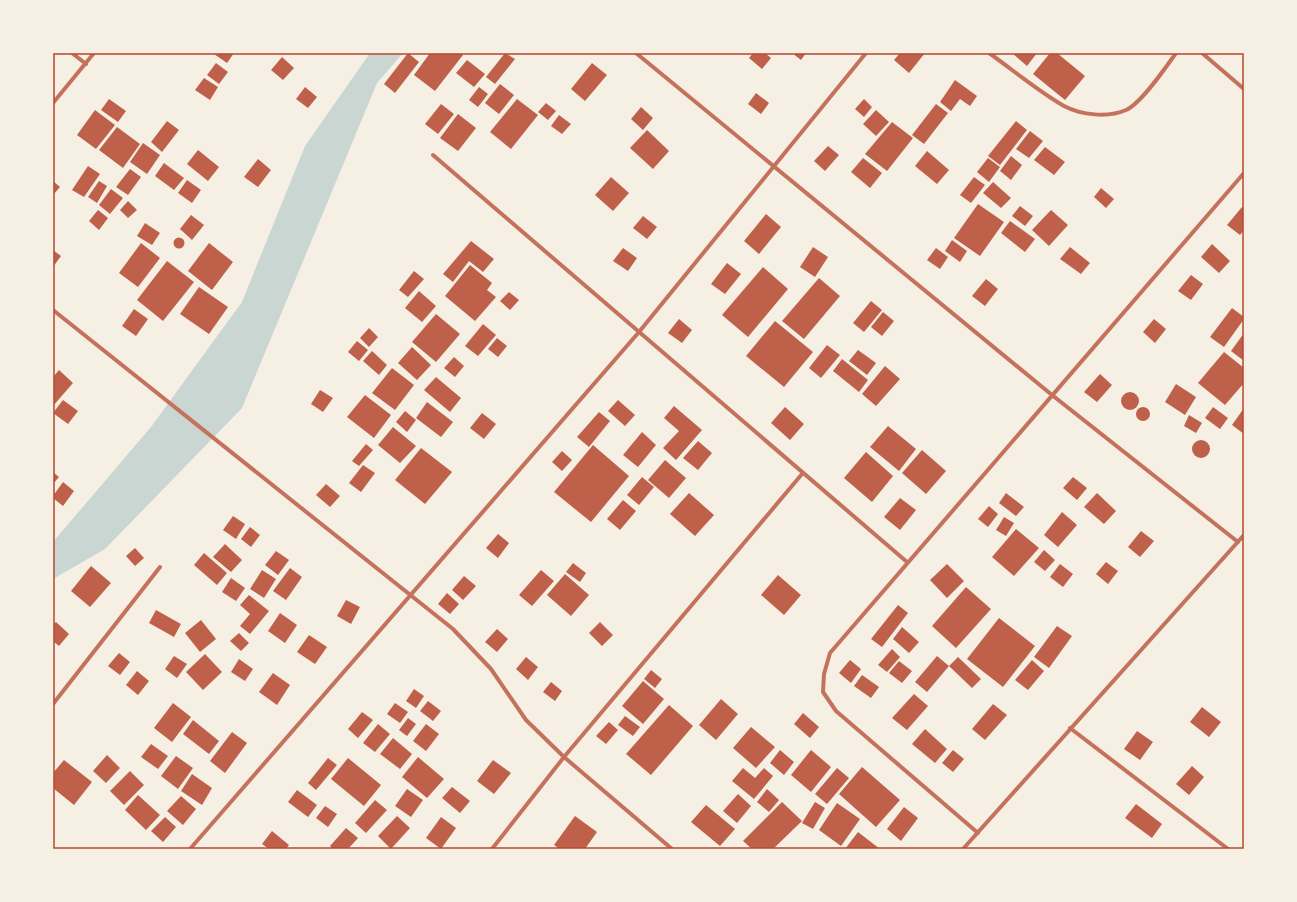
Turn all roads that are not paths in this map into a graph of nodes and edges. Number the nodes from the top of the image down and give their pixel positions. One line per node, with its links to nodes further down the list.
1 (72, 53): 8 (street)
2 (94, 53): 8 (street)
3 (636, 53): 12 (street)
4 (866, 53): 12 (street)
5 (989, 53): 6 (street)
6 (1176, 53)
7 (1202, 53): 9 (street)
8 (86, 64): 10 (street)
9 (1244, 89)
10 (53, 103)
11 (433, 155): 15 (street)
12 (774, 167): 15 (street); 16 (street)
13 (1244, 173): 16 (street)
14 (53, 310): 22 (street)
15 (639, 332): 17 (street); 22 (street)
16 (1052, 395): 19 (street); 20 (street)
17 (802, 474): 20 (street); 25 (street)
18 (1244, 535): 19 (street)
19 (1238, 542): 24 (street)
20 (907, 562): 26 (street)
21 (160, 567): 23 (street)
22 (412, 595): 25 (street); 27 (street)
23 (53, 704)
24 (1070, 728): 26 (street); 31 (street)
25 (564, 757): 28 (street); 29 (street)
26 (978, 833): 30 (street)
27 (190, 849)
28 (492, 849)
29 (672, 849)
30 (963, 849)
31 (1228, 849)

